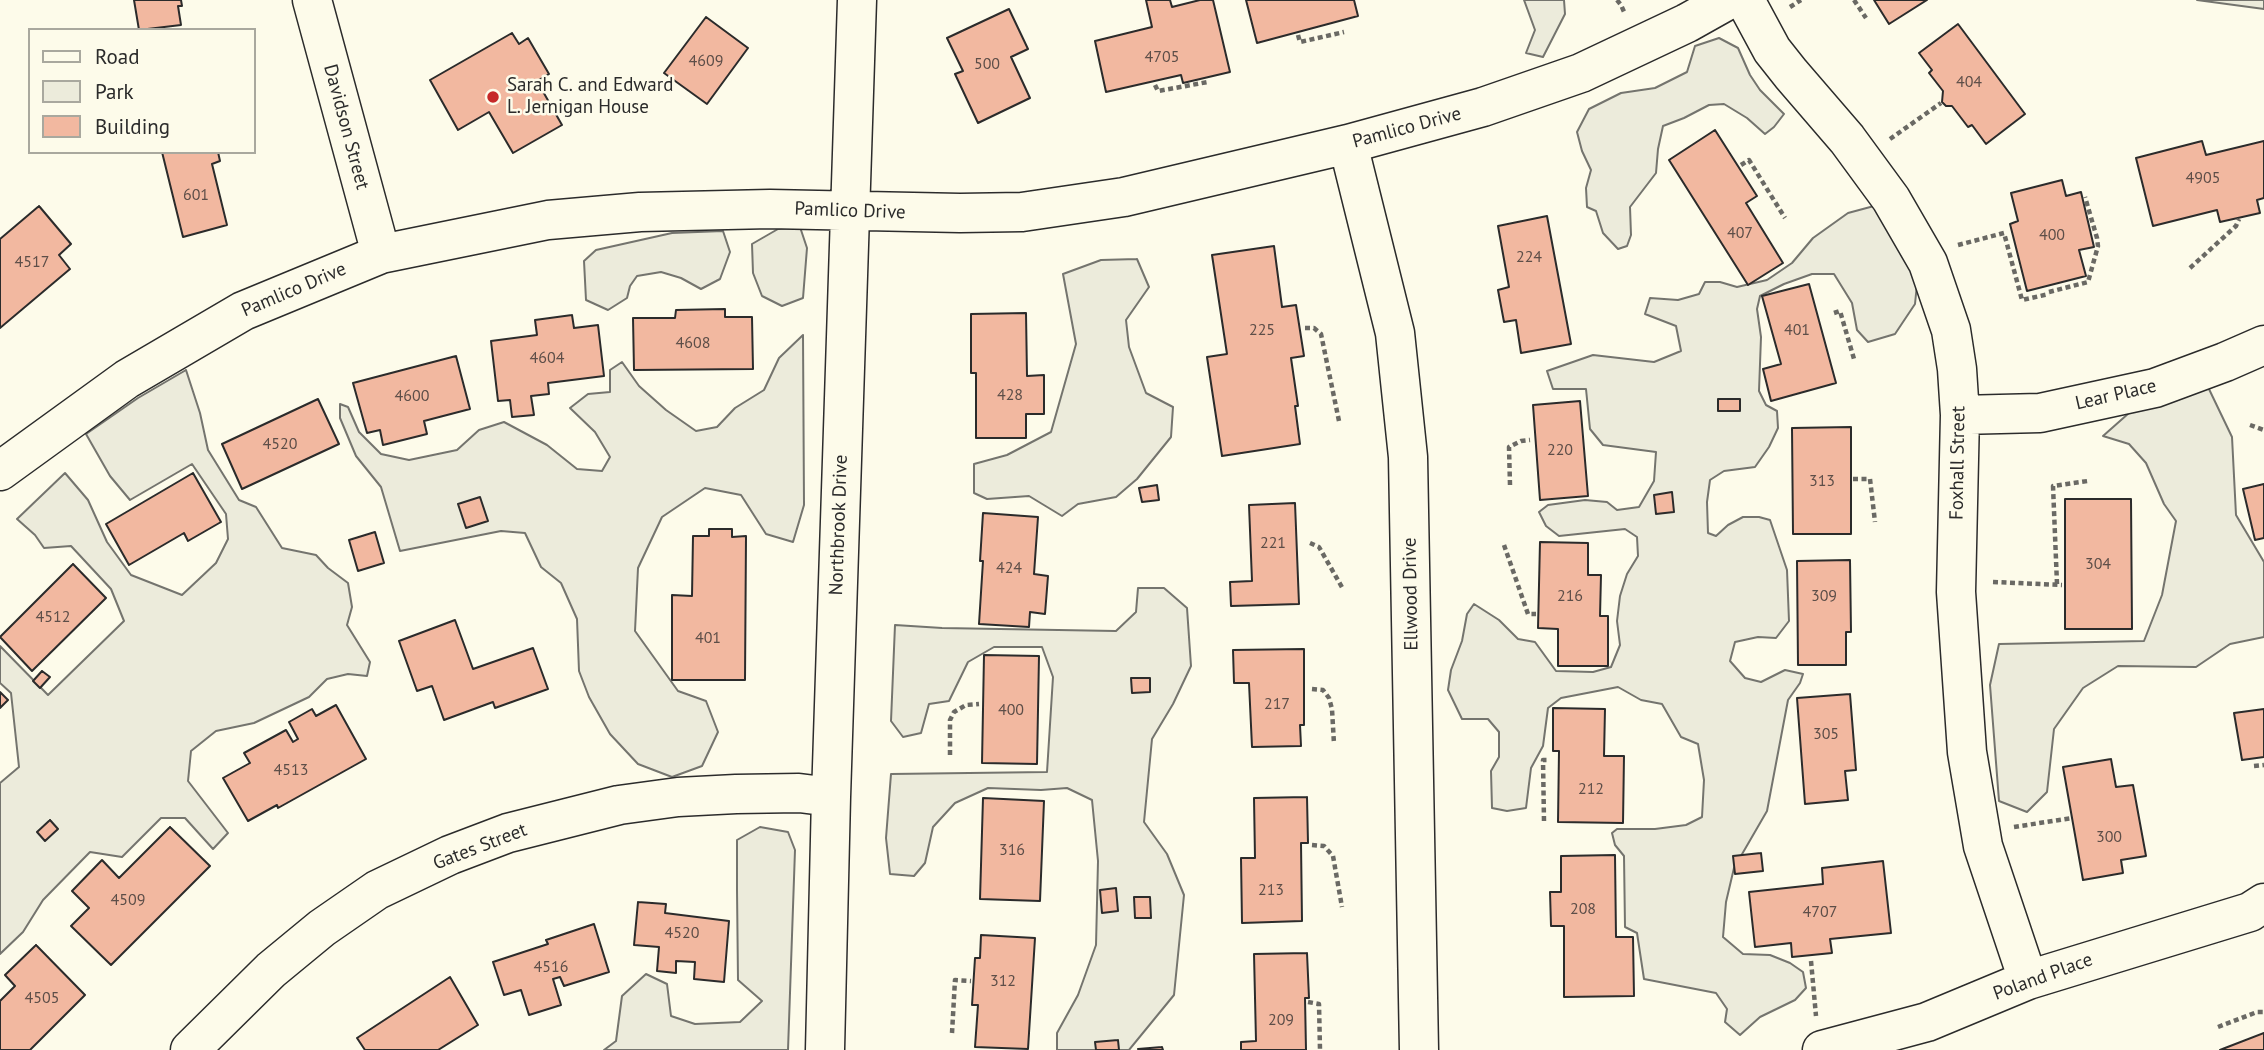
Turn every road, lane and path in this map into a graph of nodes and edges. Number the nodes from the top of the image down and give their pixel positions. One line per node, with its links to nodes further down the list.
1 (312, 0): 20 (street, Davidson Street)
2 (857, 0): 16 (street, Northbrook Drive)
3 (1728, 0): 12 (street, Pamlico Drive)
4 (1745, 0): 13 (street, Foxhall Street)
5 (1854, 0): 6 (path)
6 (1866, 18)
7 (1344, 32): 8 (path)
8 (1298, 35)
9 (1208, 82): 10 (path)
10 (1155, 85)
11 (1941, 103): 13 (path)
12 (1348, 144): 16 (street, Pamlico Drive); 66 (street, Ellwood Drive)
13 (1864, 162): 19 (street, Foxhall Street)
14 (1741, 165): 17 (path)
15 (2085, 197): 19 (path)
16 (850, 209): 20 (street, Pamlico Drive); 48 (street, Northbrook Drive)
17 (1785, 218)
18 (2239, 219): 21 (path)
19 (1923, 253): 26 (street, Foxhall Street)
20 (381, 254): 31 (street, Pamlico Drive)
21 (2190, 268)
22 (1834, 313): 25 (path)
23 (1305, 328): 27 (path)
24 (2264, 345): 26 (street, Lear Place)
25 (1854, 359)
26 (1960, 415): 38 (street, Foxhall Street)
27 (1339, 421)
28 (2250, 425): 29 (path)
29 (2264, 430)
30 (1530, 440): 34 (path)
31 (0, 471)
32 (1853, 480): 35 (path)
33 (2088, 481): 38 (path)
34 (1510, 485)
35 (1875, 522)
36 (1310, 543): 39 (path)
37 (1504, 545): 40 (path)
38 (1956, 583): 51 (street, Foxhall Street)
39 (1343, 589)
40 (1536, 614)
41 (1312, 689): 43 (path)
42 (979, 704): 44 (path)
43 (1334, 744)
44 (950, 755)
45 (1549, 760): 50 (path)
46 (2264, 765): 47 (path)
47 (2254, 766)
48 (831, 797): 63 (street, Gates Street); 64 (street, Northbrook Drive)
49 (2072, 818): 51 (path)
50 (1544, 821)
51 (1981, 833): 56 (street, Foxhall Street)
52 (1312, 845): 54 (path)
53 (2264, 903): 56 (street, Poland Place)
54 (1342, 907)
55 (1811, 961): 62 (path)
56 (2028, 980): 62 (street, Poland Place)
57 (971, 981): 61 (path)
58 (1308, 1002): 65 (path)
59 (2264, 1012): 60 (path)
60 (2218, 1027)
61 (952, 1033)
62 (1819, 1037)
63 (190, 1050)
64 (825, 1050)
65 (1320, 1050)
66 (1419, 1050)

